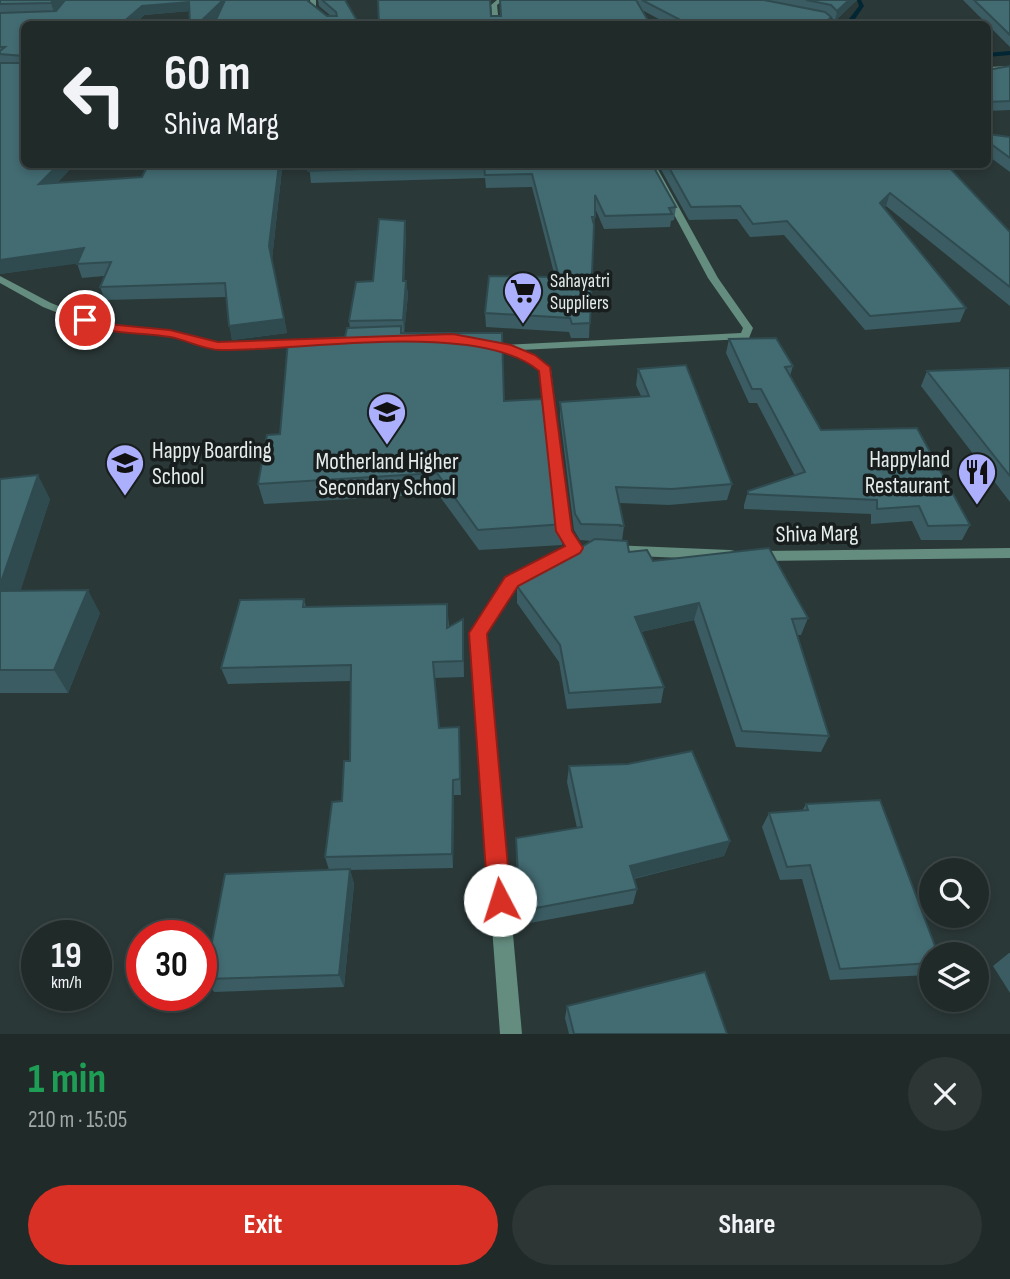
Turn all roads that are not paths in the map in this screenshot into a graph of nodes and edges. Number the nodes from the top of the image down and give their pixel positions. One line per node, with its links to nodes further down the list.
1 (313, 0): 3 (street)
2 (500, 0): 4 (street)
3 (329, 21)
4 (496, 21)
5 (1010, 68): 6 (street)
6 (991, 69)
7 (653, 168): 11 (street)
8 (0, 279): 10 (street)
9 (466, 340): 11 (street)
10 (315, 343)
11 (507, 347): 12 (street)
12 (588, 549): 13 (street, Shiva Marg); 14 (street)
13 (1010, 553)
14 (511, 1034)

